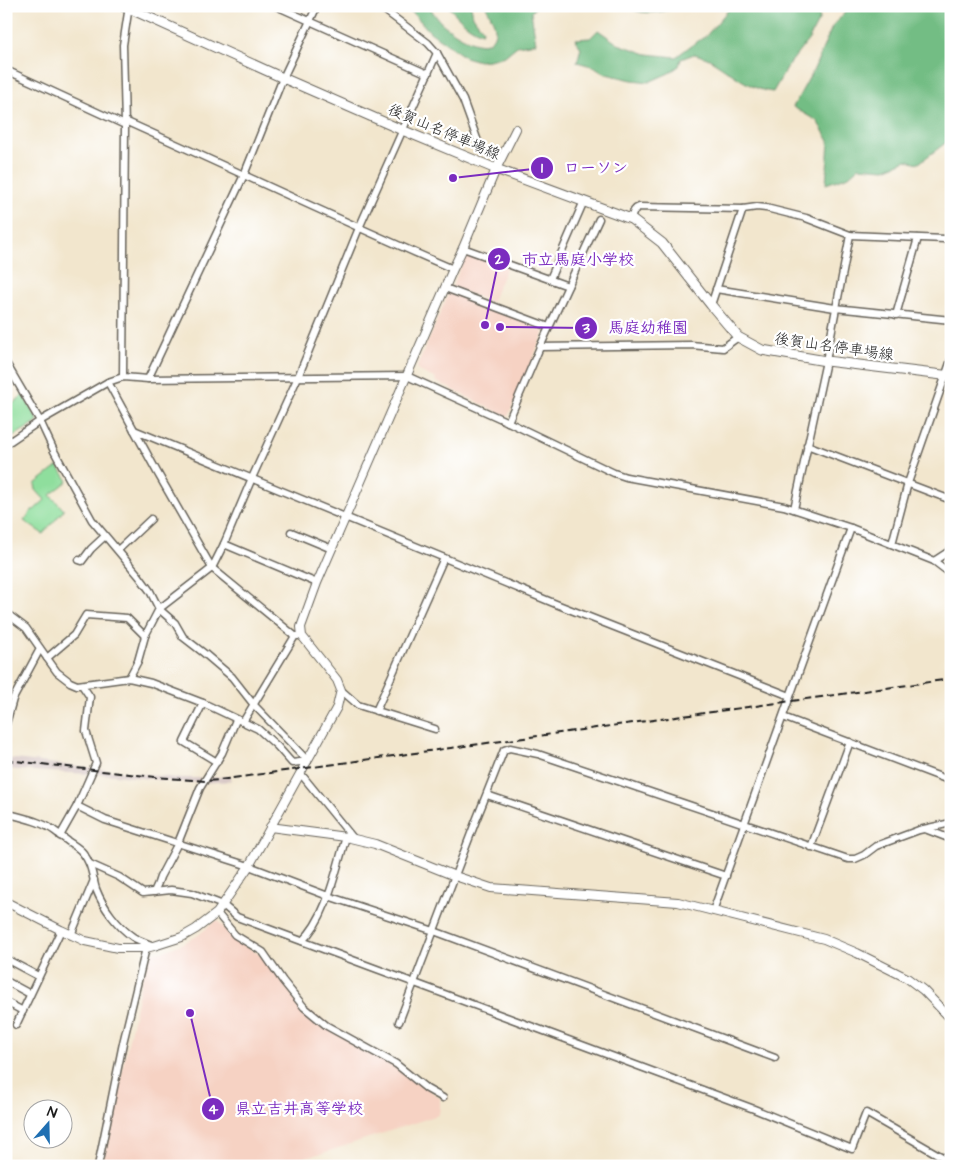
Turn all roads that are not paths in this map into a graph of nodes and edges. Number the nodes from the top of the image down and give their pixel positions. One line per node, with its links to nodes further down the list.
1 (276, 6): 5 (street)
2 (317, 6): 5 (street)
3 (379, 6): 6 (street)
4 (127, 7): 9 (main road, 後賀山名停車場線); 10 (street)
5 (310, 21): 8 (street); 9 (street)
6 (438, 53): 8 (street); 13 (street)
7 (6, 70): 10 (street)
8 (428, 74): 12 (street)
9 (283, 78): 12 (main road, 後賀山名停車場線); 15 (street)
10 (125, 123): 15 (street); 42 (street)
11 (516, 129): 14 (street)
12 (402, 130): 14 (main road, 後賀山名停車場線); 20 (street)
13 (480, 147)
14 (496, 169): 16 (main road, 後賀山名停車場線); 24 (street)
15 (244, 175): 20 (street); 44 (street)
16 (584, 201): 19 (main road, 後賀山名停車場線); 26 (street)
17 (743, 209): 19 (street); 21 (street); 29 (street)
18 (599, 219): 27 (street)
19 (631, 219): 30 (main road, 後賀山名停車場線)
20 (359, 228): 25 (street); 43 (street)
21 (850, 234): 22 (street); 31 (street)
22 (918, 238): 23 (street); 32 (street)
23 (951, 240)
24 (463, 248): 25 (street); 26 (street)
25 (453, 269): 28 (street)
26 (550, 280): 27 (street)
27 (568, 286): 34 (street)
28 (445, 288): 34 (street); 41 (street)
29 (716, 288): 30 (street); 31 (street)
30 (711, 305): 35 (main road, 後賀山名停車場線)
31 (836, 308): 32 (street); 38 (street)
32 (896, 315): 33 (street)
33 (951, 320)
34 (550, 327): 36 (street)
35 (738, 337): 36 (street); 38 (main road, 後賀山名停車場線)
36 (540, 347): 47 (street)
37 (951, 360): 40 (street)
38 (826, 361): 40 (main road, 後賀山名停車場線); 50 (street)
39 (6, 363): 46 (street)
40 (948, 375): 52 (street)
41 (407, 376): 43 (street); 47 (street); 55 (street)
42 (123, 377): 44 (street); 45 (street)
43 (298, 377): 44 (street); 51 (street)
44 (148, 379)
45 (108, 382): 46 (street); 48 (street)
46 (40, 421): 49 (street); 59 (street)
47 (508, 422): 54 (street)
48 (134, 430): 51 (street); 68 (street)
49 (6, 444)
50 (807, 445): 52 (street); 54 (street)
51 (252, 477): 55 (street); 60 (street)
52 (908, 483): 53 (street); 61 (street)
53 (951, 500)
54 (794, 509): 57 (street)
55 (346, 516): 62 (street); 65 (street)
56 (151, 519): 63 (street)
57 (851, 528): 61 (street); 80 (street)
58 (291, 532): 62 (street)
59 (105, 536): 63 (street); 66 (street)
60 (224, 544): 68 (street); 70 (street)
61 (892, 544): 67 (street)
62 (332, 549): 70 (street)
63 (118, 550): 71 (street)
64 (951, 550): 67 (street)
65 (444, 558): 80 (street); 83 (street)
66 (79, 560)
67 (934, 561): 69 (street)
68 (212, 568): 71 (street); 74 (street)
69 (951, 574)
70 (317, 583): 74 (street)
71 (158, 609): 73 (street); 82 (street)
72 (6, 613): 75 (street)
73 (145, 636): 76 (street); 77 (street)
74 (299, 636): 79 (street); 82 (street)
75 (40, 649): 76 (street); 86 (street)
76 (46, 658): 78 (street)
77 (129, 678): 78 (street); 81 (street)
78 (82, 684): 94 (street)
79 (341, 690): 83 (street); 89 (street)
80 (790, 696): 84 (street)
81 (203, 703): 85 (street); 90 (street)
82 (254, 705): 85 (street); 89 (street)
83 (376, 711): 87 (street)
84 (783, 717): 88 (street); 96 (street)
85 (240, 721): 89 (street); 90 (street)
86 (6, 724)
87 (435, 729)
88 (850, 742): 92 (street); 104 (street)
89 (308, 761): 91 (street)
90 (217, 762): 103 (street)
91 (301, 774): 98 (street); 101 (street)
92 (951, 780)
93 (487, 795): 96 (street); 107 (street); 108 (street)
94 (77, 806): 100 (street); 103 (street)
95 (6, 813): 100 (street)
96 (744, 823): 104 (street); 108 (street)
97 (951, 823): 99 (street)
98 (270, 827): 101 (street); 106 (street)
99 (924, 829): 102 (street); 104 (street)
100 (60, 836): 105 (street)
101 (350, 838): 107 (street); 111 (street)
102 (951, 839)
103 (178, 843): 106 (street); 110 (street)
104 (811, 846)
105 (90, 864): 109 (street); 110 (street)
106 (249, 866): 111 (street); 113 (street)
107 (455, 876): 114 (street); 117 (street)
108 (726, 876): 114 (street)
109 (94, 880): 118 (street); 120 (street)
110 (154, 892): 113 (street)
111 (328, 896): 117 (street); 119 (street)
112 (6, 902): 116 (street)
113 (222, 905): 115 (street); 119 (street)
114 (714, 912): 128 (street)
115 (217, 913): 120 (street); 132 (street)
116 (61, 930): 118 (street); 122 (street)
117 (434, 931): 124 (street); 131 (street)
118 (71, 935): 120 (street)
119 (302, 941): 124 (street)
120 (150, 947): 134 (street)
121 (6, 959): 122 (street)
122 (38, 976): 125 (street)
123 (6, 981): 125 (street)
124 (415, 983): 129 (street); 133 (street)
125 (30, 994): 127 (street)
126 (6, 1002): 127 (street)
127 (23, 1011): 130 (street)
128 (951, 1019)
129 (399, 1022)
130 (16, 1025)
131 (775, 1058)
132 (443, 1098)
133 (951, 1162)
134 (98, 1166)

